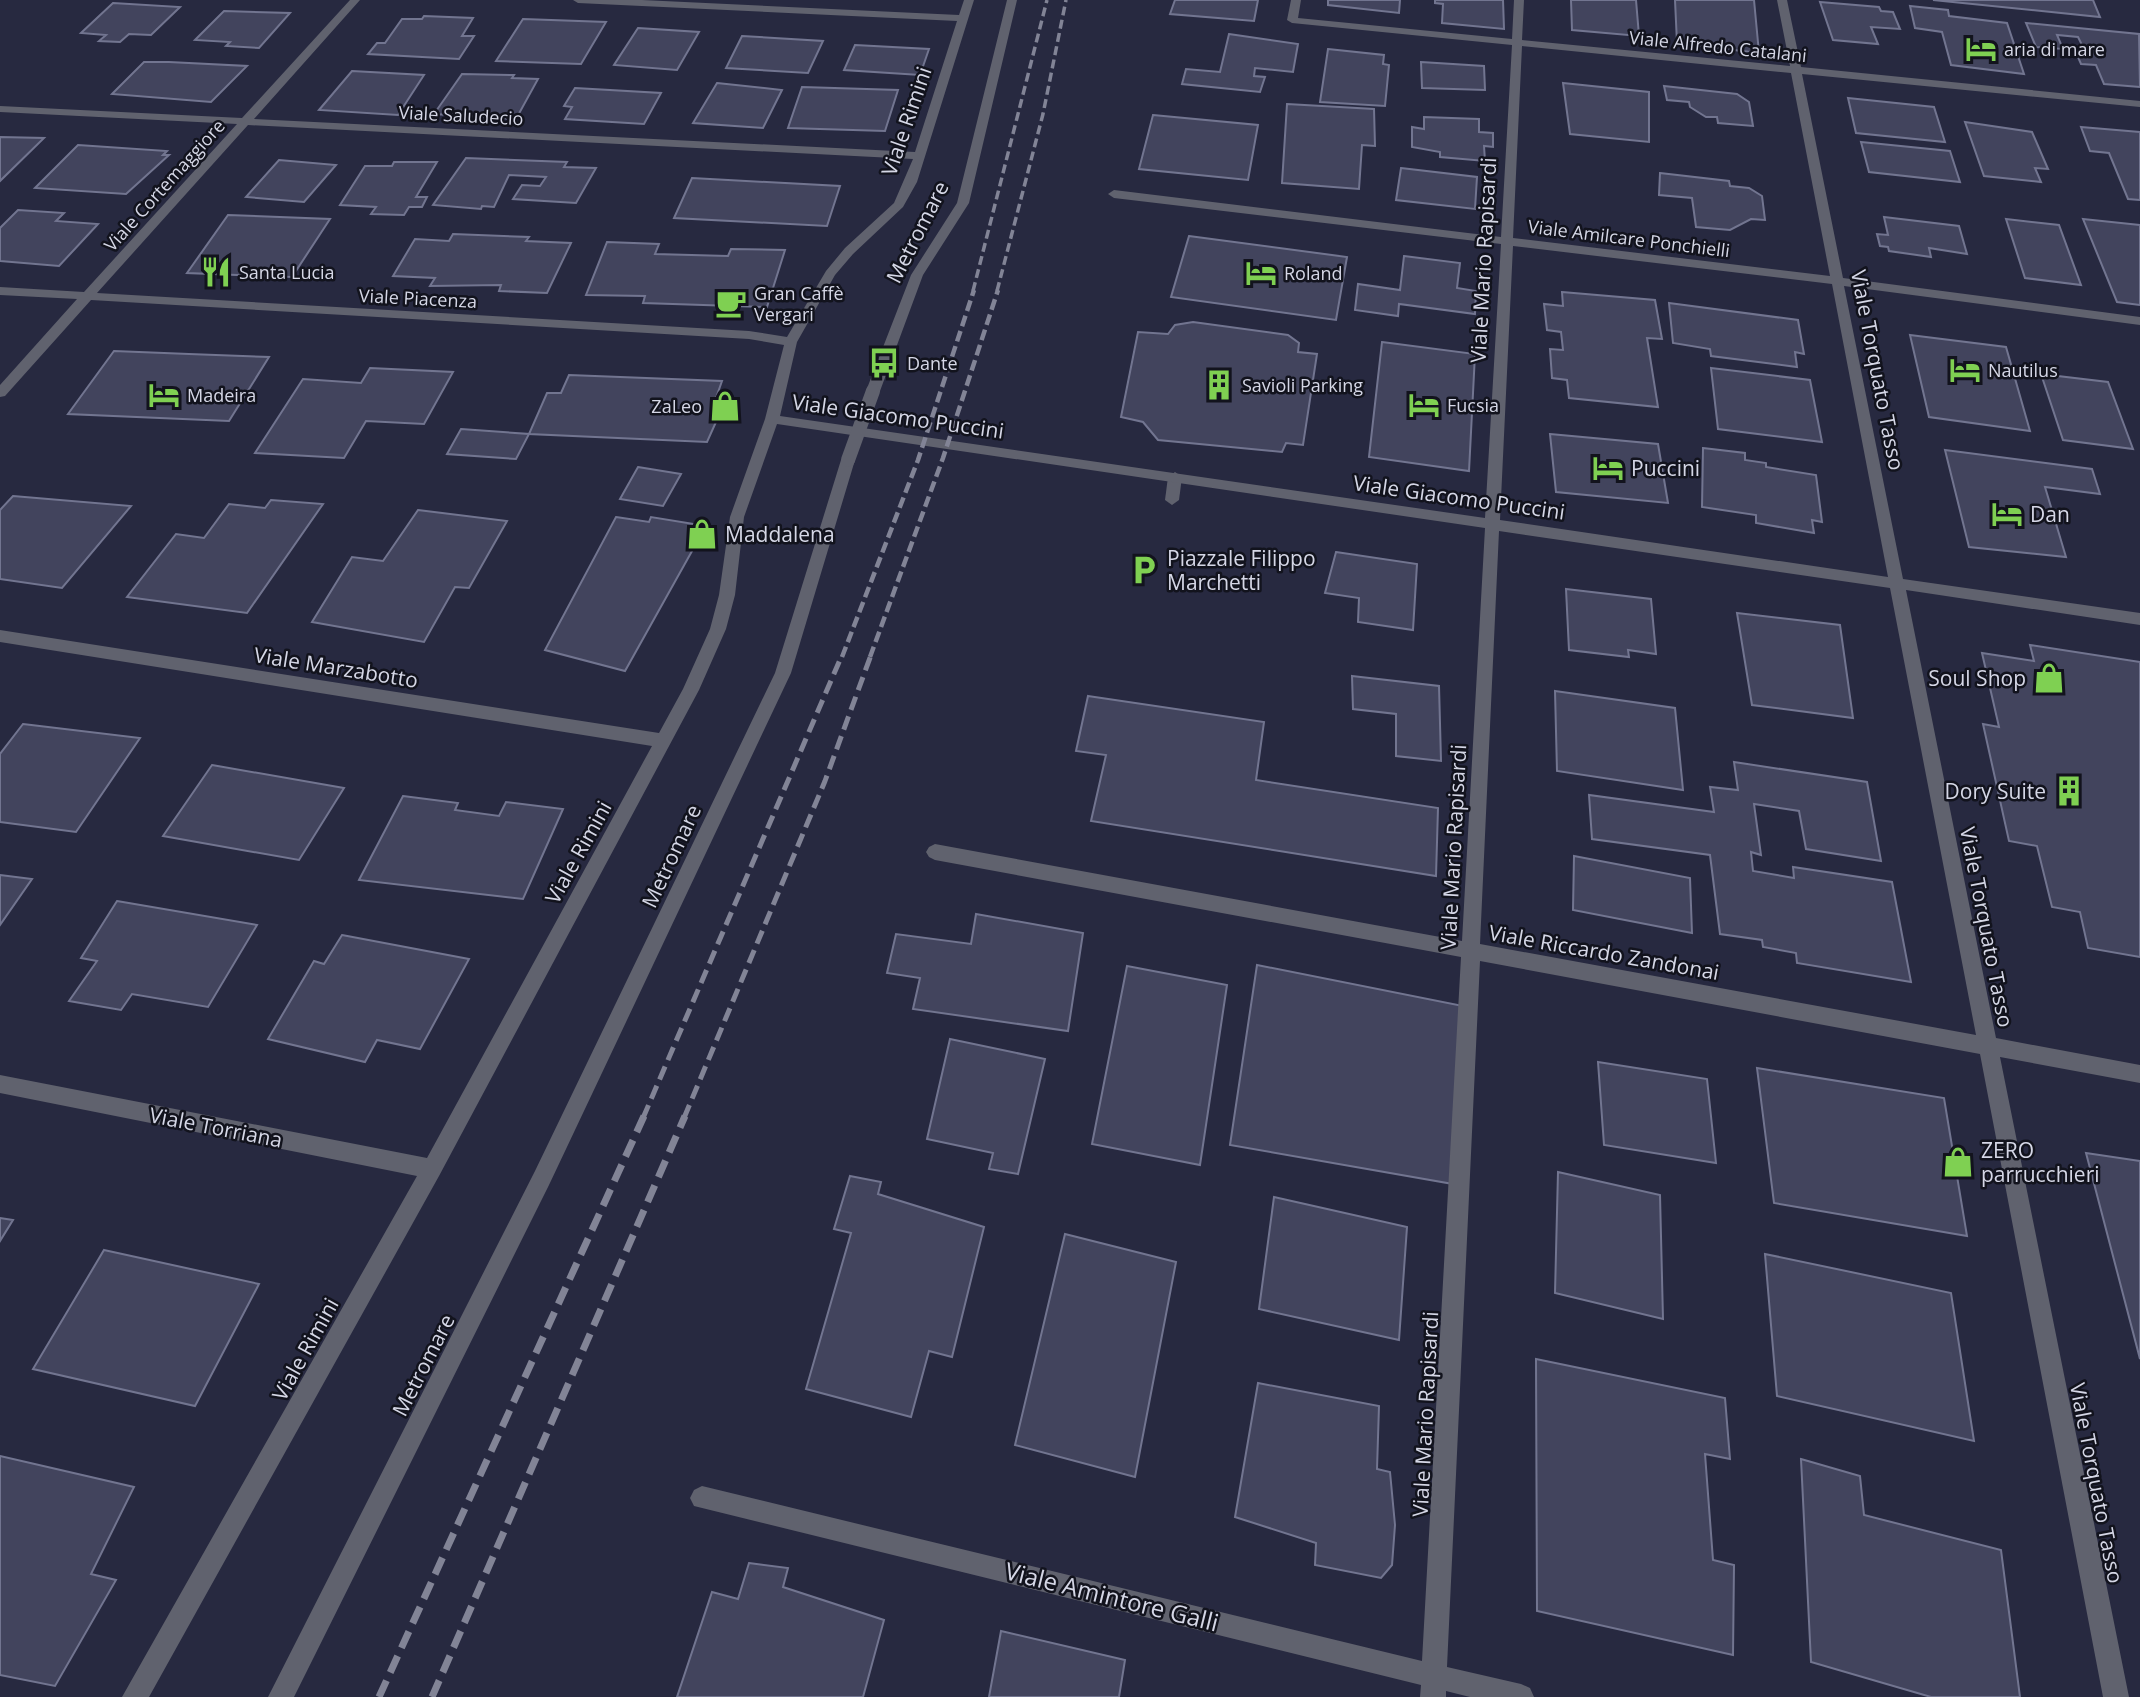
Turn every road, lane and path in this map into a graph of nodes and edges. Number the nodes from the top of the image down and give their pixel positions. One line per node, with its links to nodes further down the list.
1 (355, 0): 13 (street, Viale Cortemaggiore)
2 (578, 0): 8 (street)
3 (969, 0): 8 (street, Viale Rimini)
4 (1012, 0): 40 (street, Metromare, bridge)
5 (1296, 0): 9 (street, Viale Alfredo Catalani)
6 (1519, 0): 9 (street, Viale Mario Rapisardi)
7 (1782, 0): 10 (street, Viale Torquato Tasso)
8 (963, 18): 14 (street, Viale Rimini)
9 (1517, 44): 10 (street, Viale Alfredo Catalani); 16 (street, Viale Mario Rapisardi)
10 (1796, 71): 11 (street, Viale Alfredo Catalani); 17 (street, Viale Torquato Tasso)
11 (2140, 104)
12 (0, 109): 13 (street, Viale Saludecio)
13 (244, 122): 14 (street, Viale Saludecio); 19 (street, Viale Cortemaggiore)
14 (920, 156): 21 (street, Viale Rimini)
15 (1114, 194): 16 (street, Viale Amilcare Ponchielli)
16 (1507, 241): 17 (street, Viale Amilcare Ponchielli); 26 (street, Viale Mario Rapisardi)
17 (1837, 281): 20 (street, Viale Amilcare Ponchielli); 27 (street, Viale Torquato Tasso)
18 (0, 291): 19 (street, Viale Piacenza)
19 (88, 296): 21 (street, Viale Piacenza); 22 (street, Viale Cortemaggiore)
20 (2140, 321)
21 (791, 342): 23 (street, Viale Rimini)
22 (0, 393)
23 (772, 419): 24 (street, Viale Giacomo Puccini); 30 (street, Viale Rimini)
24 (1175, 477): 25 (street); 26 (street, Viale Giacomo Puccini)
25 (1172, 500)
26 (1492, 523): 27 (street, Viale Giacomo Puccini); 32 (street, Viale Mario Rapisardi)
27 (1897, 583): 28 (street, Viale Giacomo Puccini); 33 (street, Viale Torquato Tasso)
28 (2140, 619)
29 (0, 636): 30 (street, Viale Marzabotto)
30 (665, 741): 36 (street, Viale Rimini)
31 (935, 852): 32 (street, Viale Riccardo Zandonai)
32 (1471, 951): 33 (street, Viale Riccardo Zandonai); 38 (street, Viale Mario Rapisardi)
33 (1988, 1046): 34 (street, Viale Riccardo Zandonai); 42 (street, Viale Torquato Tasso)
34 (2140, 1074)
35 (0, 1084): 36 (street, Viale Torriana)
36 (432, 1169): 39 (street, Viale Rimini)
37 (702, 1498): 38 (street, Viale Amintore Galli)
38 (1434, 1686): 41 (street, Viale Amintore Galli)
39 (135, 1697)
40 (281, 1697)
41 (1521, 1697)
42 (2116, 1697)

